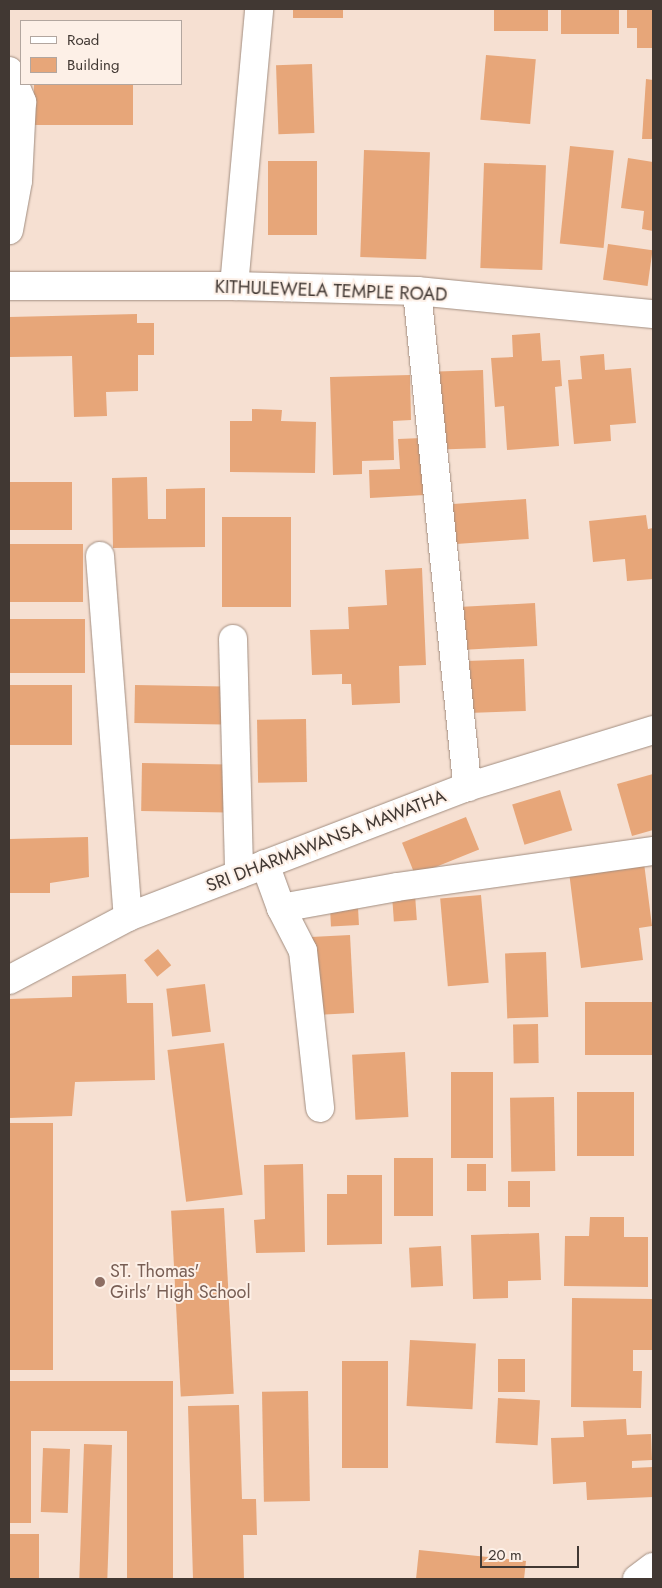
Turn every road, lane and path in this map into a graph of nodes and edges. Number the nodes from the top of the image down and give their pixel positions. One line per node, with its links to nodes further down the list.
1 (259, 9): 5 (street)
2 (9, 71): 3 (street)
3 (9, 230)
4 (9, 286): 5 (street, KITHULEWELA TEMPLE ROAD)
5 (234, 286): 6 (street, KITHULEWELA TEMPLE ROAD)
6 (417, 291): 7 (street, KITHULEWELA TEMPLE ROAD); 11 (street)
7 (653, 314)
8 (100, 556): 16 (street)
9 (233, 639): 14 (street)
10 (653, 730): 11 (street, SRI DHARMAWANSA MAWATHA)
11 (467, 787): 13 (street, SRI DHARMAWANSA MAWATHA)
12 (653, 851): 15 (street)
13 (266, 864): 14 (street, SRI DHARMAWANSA MAWATHA); 15 (street)
14 (239, 874): 16 (street, SRI DHARMAWANSA MAWATHA)
15 (281, 908): 18 (street)
16 (128, 917): 17 (street, SRI DHARMAWANSA MAWATHA)
17 (9, 980)
18 (320, 1108)
19 (653, 1567): 20 (street)
20 (637, 1579)

